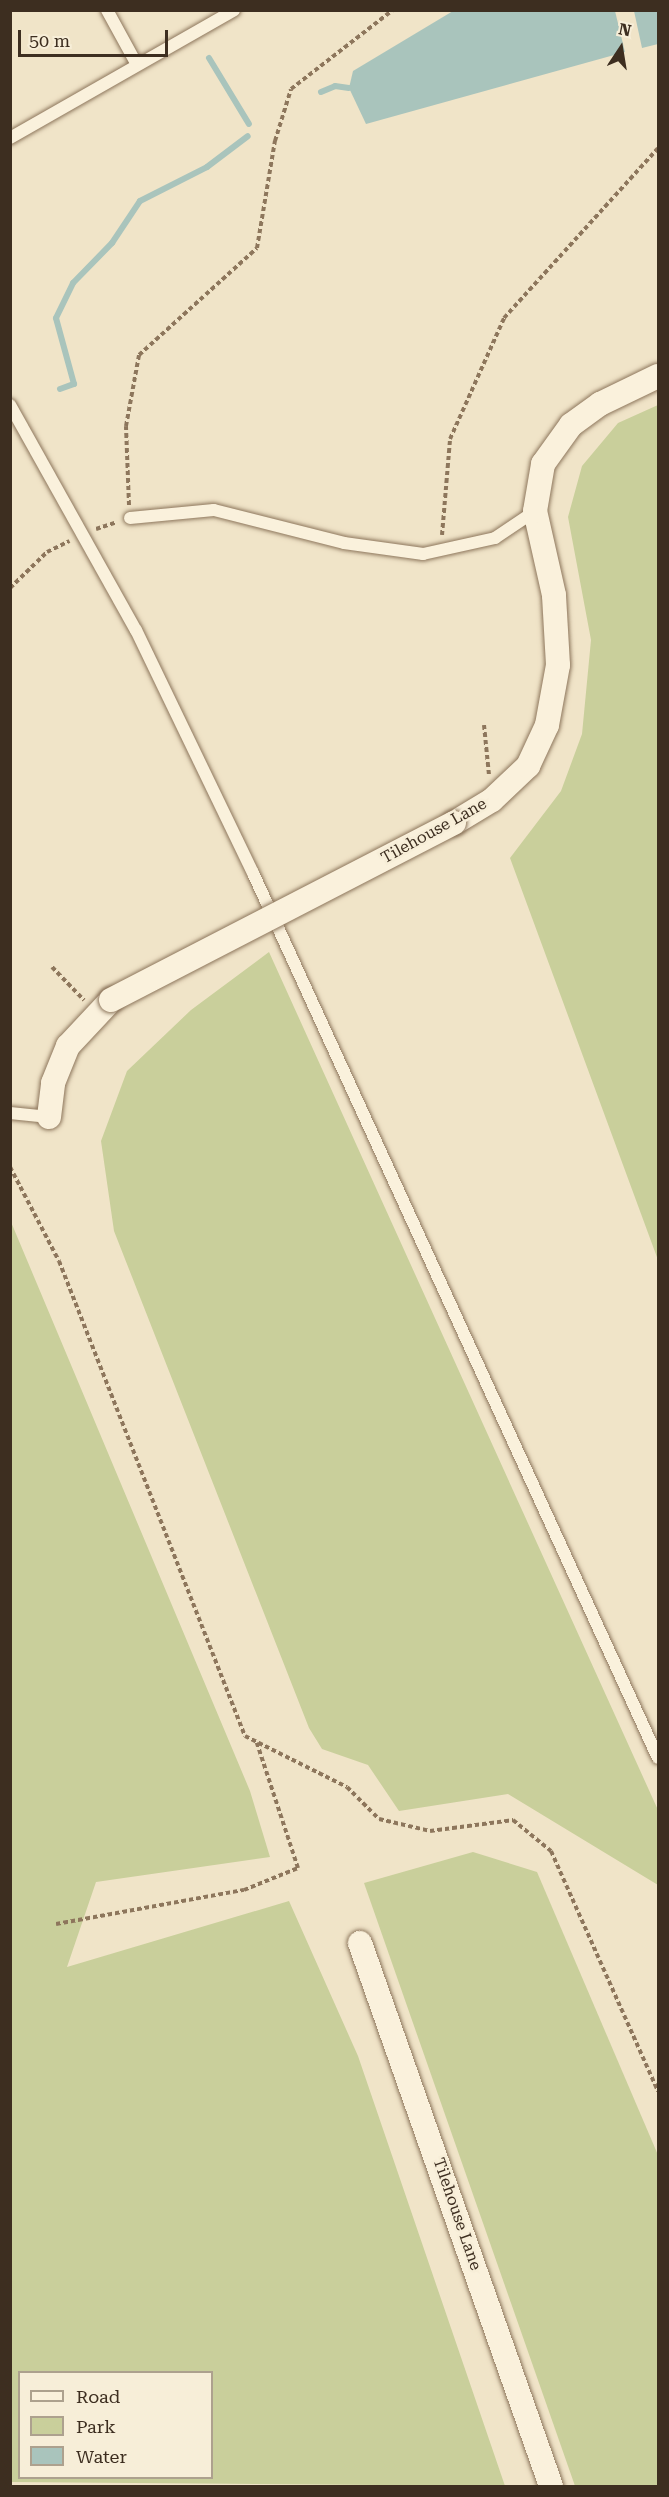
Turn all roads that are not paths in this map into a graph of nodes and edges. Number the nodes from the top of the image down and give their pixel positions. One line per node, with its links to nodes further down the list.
1 (107, 10): 4 (lane)
2 (234, 10): 3 (lane)
3 (218, 14): 4 (lane)
4 (136, 63): 5 (lane)
5 (10, 138)
6 (658, 376): 8 (street, Tilehouse Lane)
7 (10, 405): 12 (lane)
8 (536, 512): 9 (lane); 11 (street, Tilehouse Lane, bridge)
9 (130, 518)
10 (10, 1113): 11 (lane)
11 (49, 1117)
12 (658, 1758)
13 (360, 1943): 14 (street, Tilehouse Lane)
14 (550, 2487)

